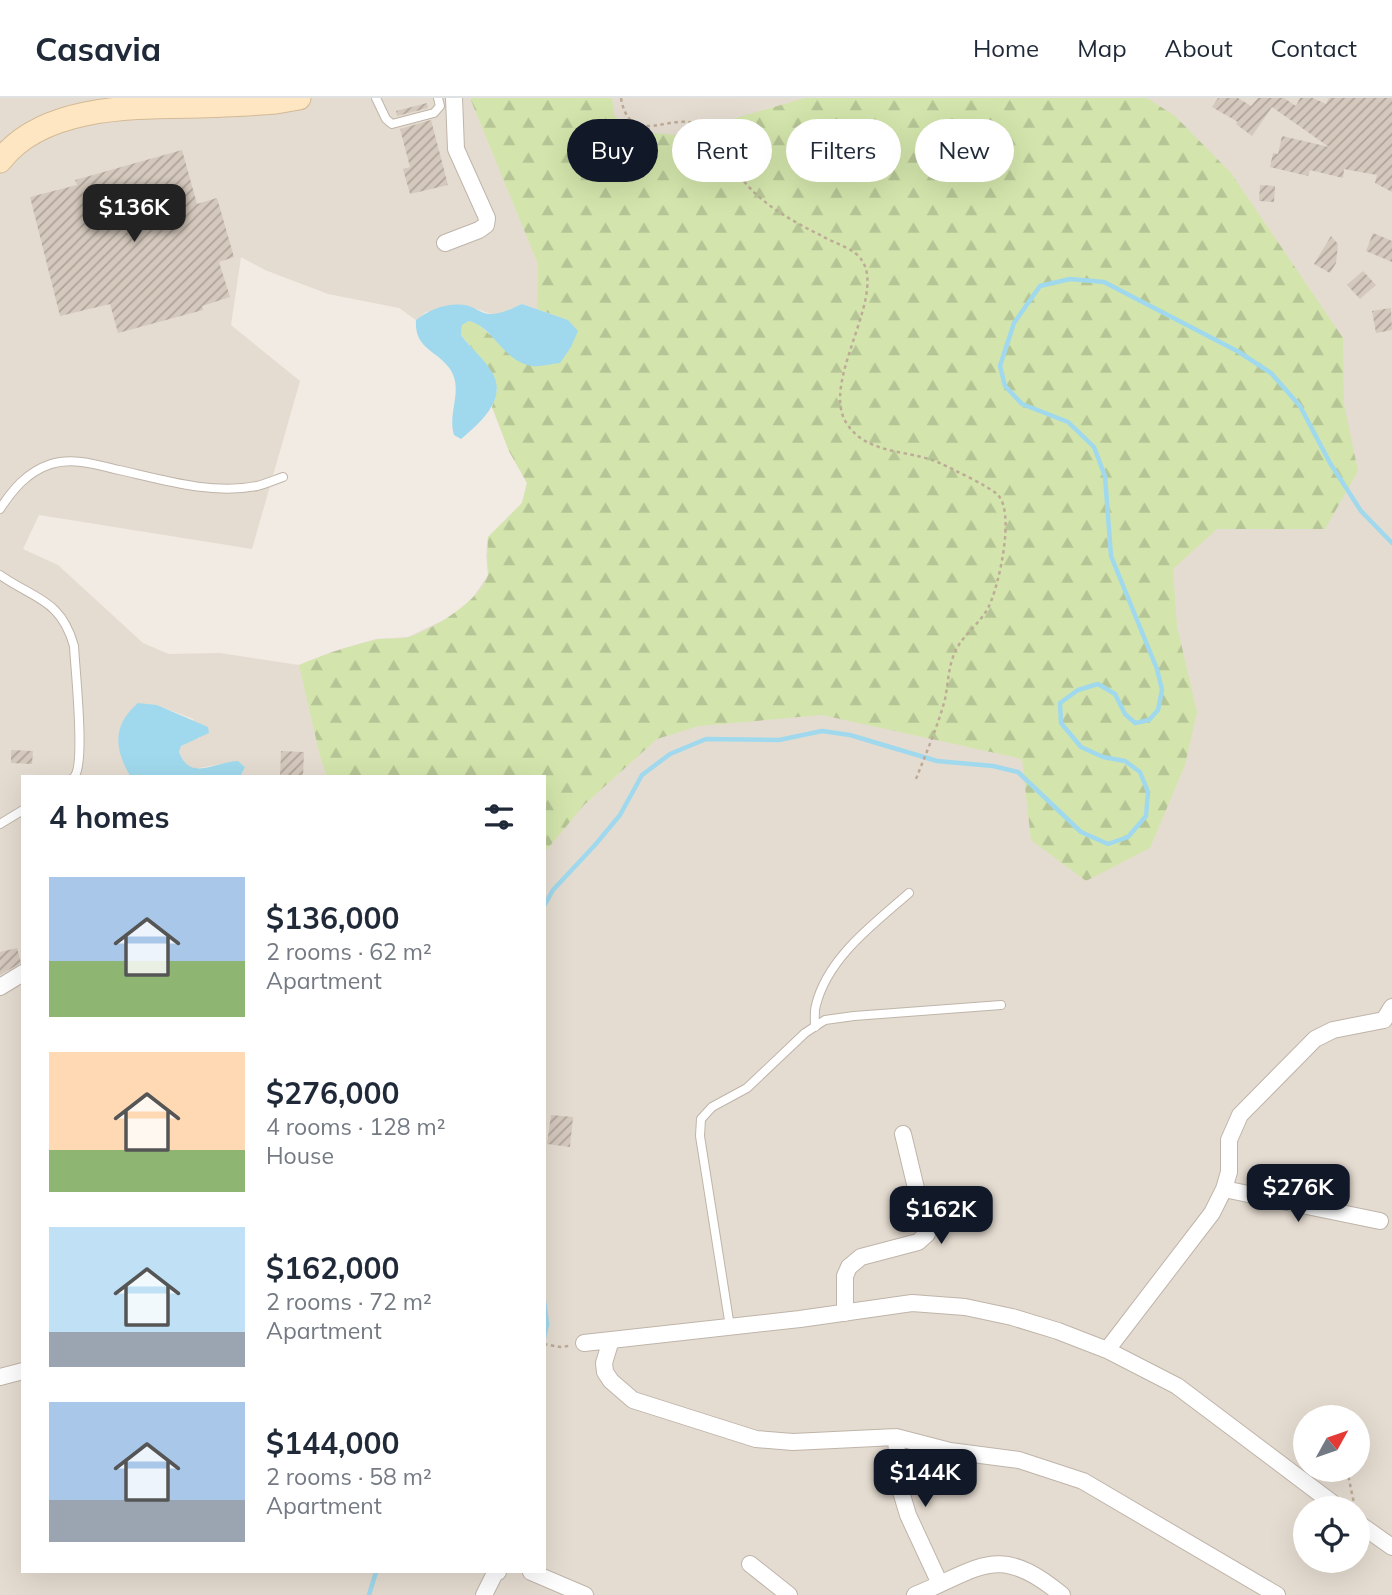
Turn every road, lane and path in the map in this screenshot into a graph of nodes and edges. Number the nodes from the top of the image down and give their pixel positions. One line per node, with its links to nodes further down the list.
1 (299, 98): 6 (main road)
2 (376, 98): 3 (lane)
3 (438, 98)
4 (454, 98): 8 (street)
5 (621, 98): 13 (path)
6 (101, 104): 7 (main road)
7 (0, 161)
8 (445, 243)
9 (283, 477): 10 (lane)
10 (0, 509)
11 (0, 575): 12 (lane)
12 (76, 775)
13 (916, 779)
14 (21, 811): 15 (lane)
15 (0, 824)
16 (909, 893): 21 (lane)
17 (21, 974): 18 (street)
18 (0, 987)
19 (1001, 1005): 21 (lane)
20 (1389, 1016): 23 (street)
21 (815, 1027): 26 (lane)
22 (903, 1134): 25 (street)
23 (1224, 1189): 24 (street); 31 (street)
24 (1380, 1221)
25 (845, 1313): 26 (street); 31 (street)
26 (730, 1327): 27 (street)
27 (611, 1340): 28 (street); 34 (street)
28 (584, 1343)
29 (546, 1344): 30 (path)
30 (560, 1347)
31 (1107, 1350): 35 (street)
32 (21, 1372): 33 (street)
33 (0, 1377)
34 (895, 1437): 41 (street); 43 (street)
35 (1323, 1496)
36 (1370, 1531): 37 (street)
37 (1392, 1547)
38 (750, 1564): 46 (street)
39 (495, 1573): 44 (street)
40 (532, 1573): 42 (street)
41 (940, 1584): 47 (street); 48 (street)
42 (546, 1587): 45 (street)
43 (1267, 1592)
44 (484, 1595)
45 (584, 1595)
46 (789, 1595)
47 (915, 1595)
48 (1062, 1595)

